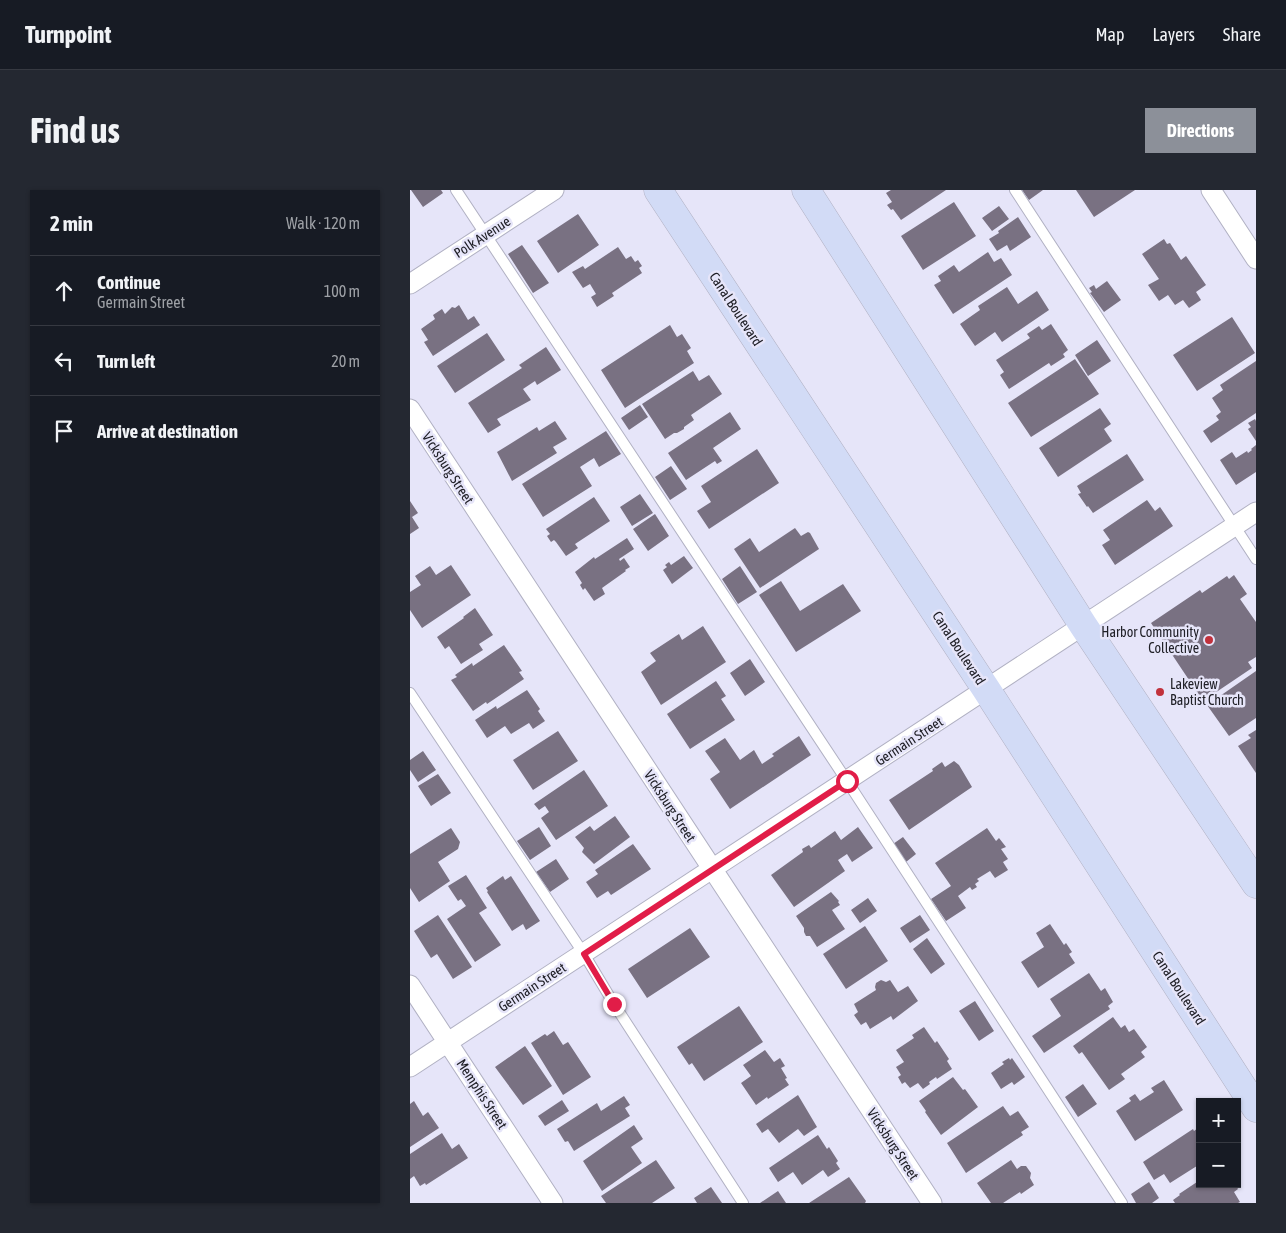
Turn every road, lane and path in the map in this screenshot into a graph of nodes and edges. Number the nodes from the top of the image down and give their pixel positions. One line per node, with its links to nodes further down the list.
1 (456, 190): 7 (lane)
2 (554, 190): 7 (street, Polk Avenue)
3 (658, 190): 15 (main road, Canal Boulevard)
4 (806, 190): 14 (main road)
5 (1015, 190): 12 (lane)
6 (1211, 190): 8 (street)
7 (485, 235): 9 (street, Polk Avenue); 17 (lane)
8 (1256, 259)
9 (410, 284)
10 (410, 409): 18 (street, Vicksburg Street)
11 (1256, 512): 12 (street, Germain Street)
12 (1234, 526): 13 (lane); 14 (street, Germain Street)
13 (1256, 559)
14 (1083, 625): 15 (street, Germain Street); 19 (main road)
15 (986, 690): 17 (street, Germain Street); 24 (main road, Canal Boulevard)
16 (410, 693): 20 (lane)
17 (847, 781): 18 (street, Germain Street); 28 (lane)
18 (712, 870): 20 (street, Germain Street); 27 (street, Vicksburg Street)
19 (1256, 884)
20 (584, 954): 22 (street, Germain Street); 26 (lane)
21 (410, 985): 22 (street, Memphis Street)
22 (448, 1042): 23 (street, Germain Street); 25 (street, Memphis Street)
23 (410, 1067)
24 (1256, 1108)
25 (553, 1203)
26 (743, 1203)
27 (932, 1203)
28 (1122, 1203)

